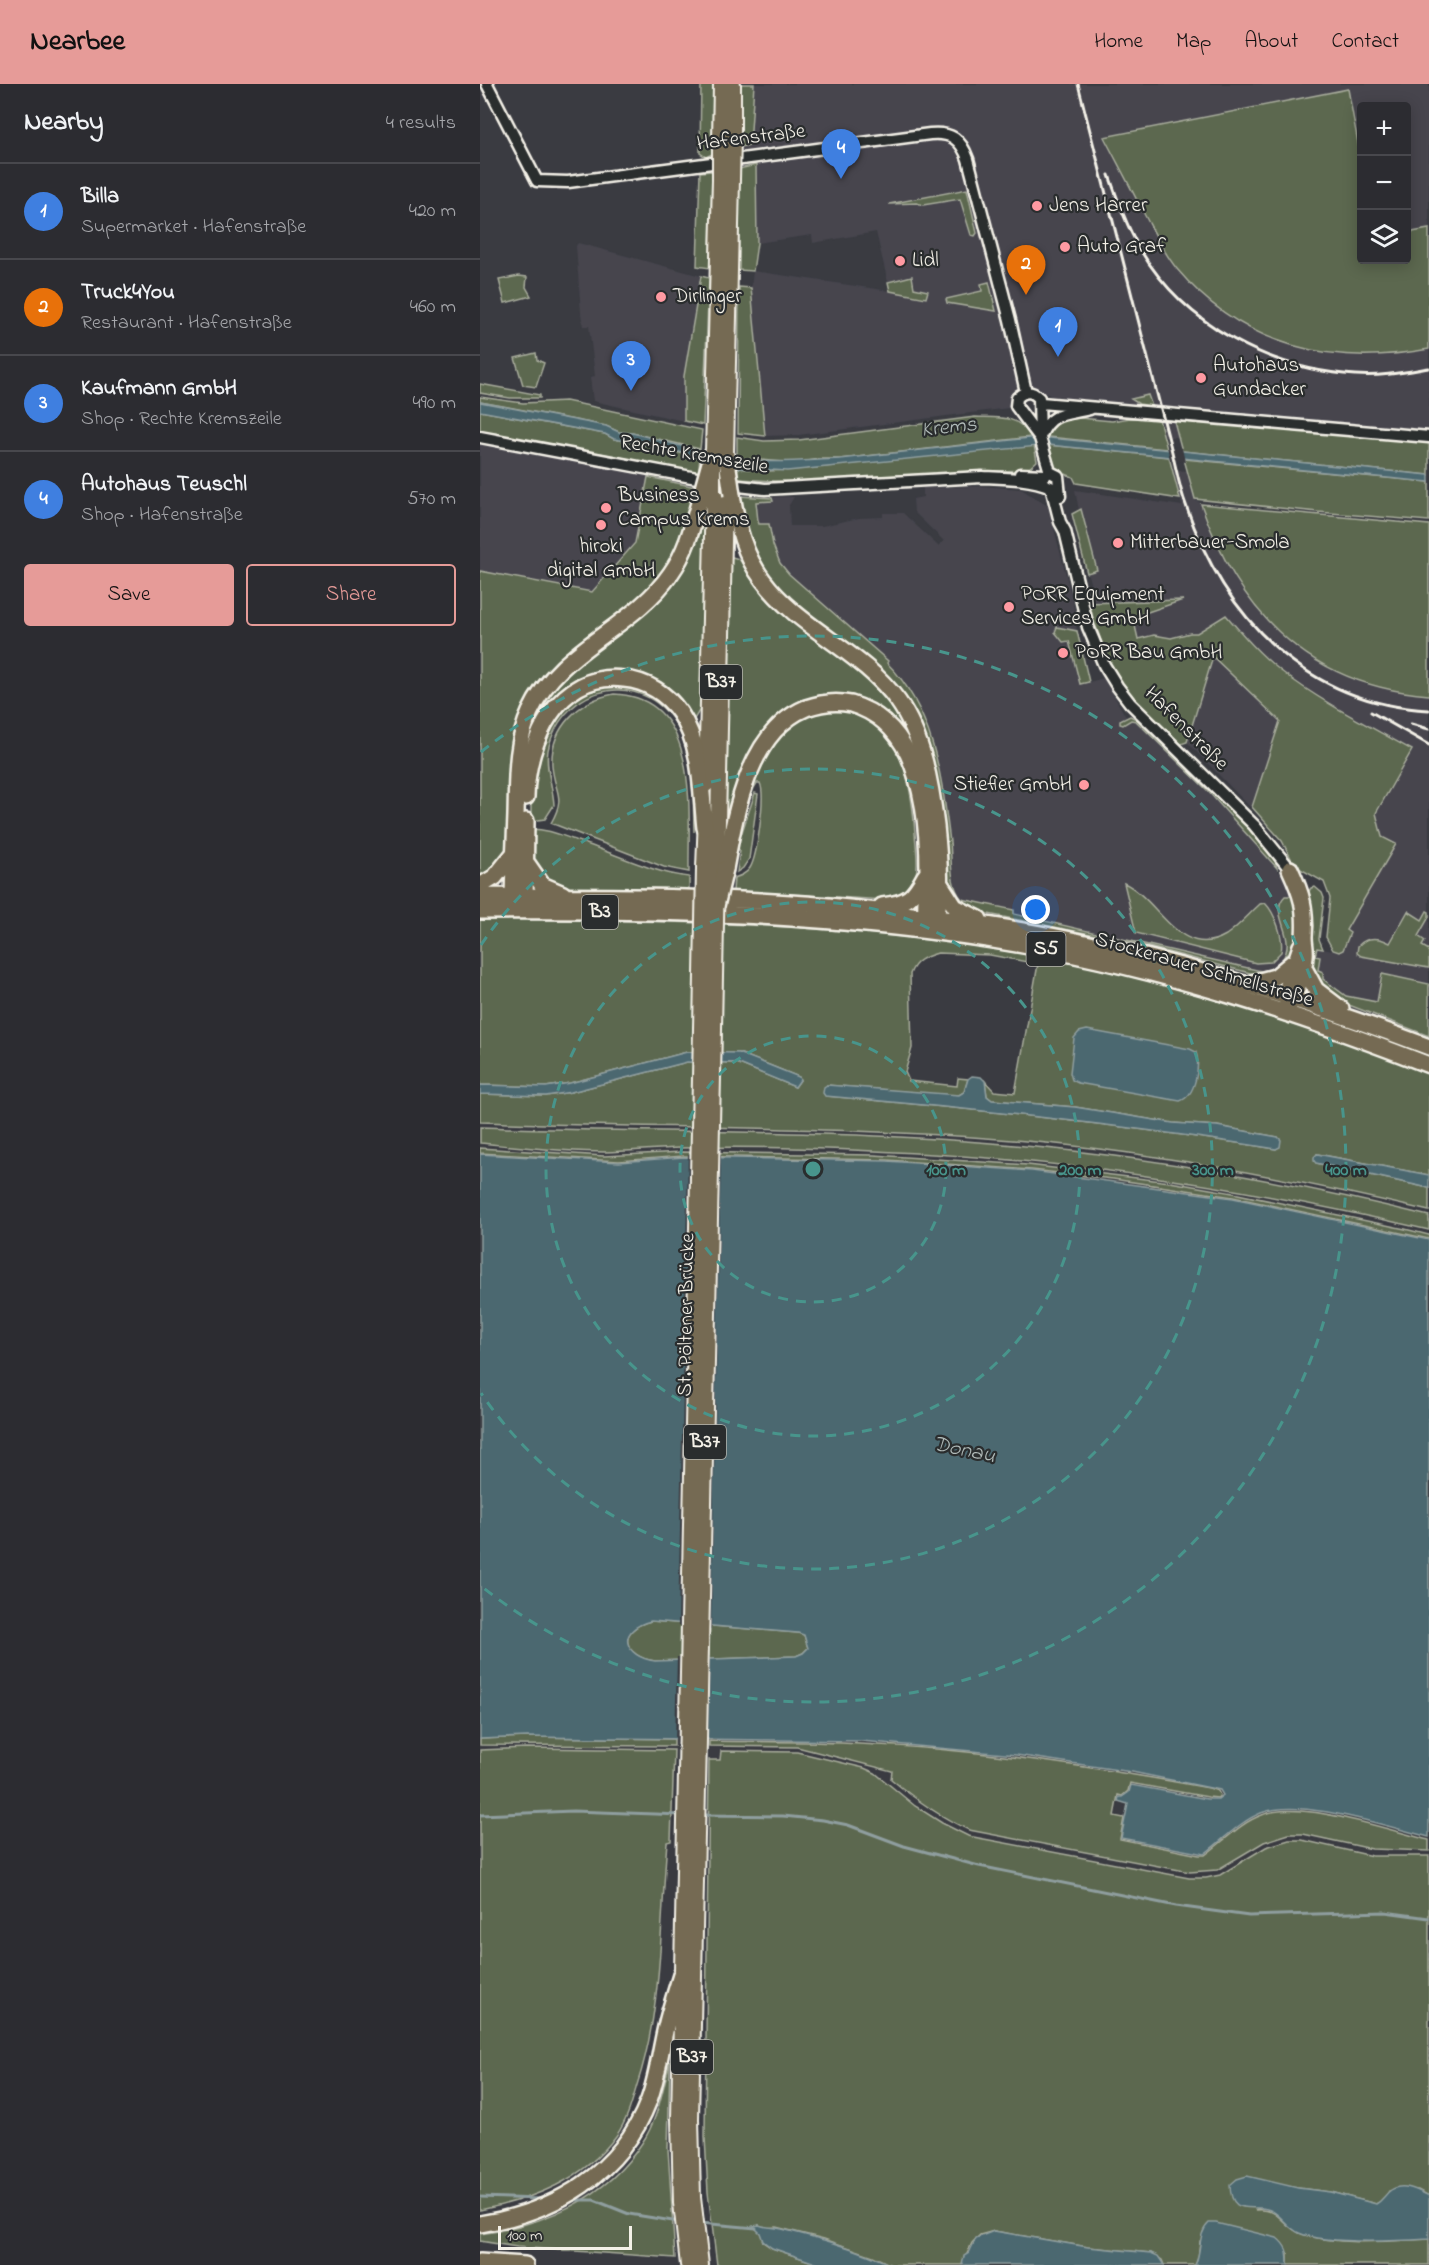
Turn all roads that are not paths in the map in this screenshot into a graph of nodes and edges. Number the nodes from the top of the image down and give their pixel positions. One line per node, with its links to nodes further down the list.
1 (487, 84): 5 (street, Hafenstraße)
2 (721, 84): 4 (main road)
3 (733, 84): 4 (main road)
4 (727, 141): 12 (main road, bridge)
5 (1026, 392): 7 (street); 8 (street, Hafenstraße)
6 (1097, 407): 7 (street); 7 (street); 10 (street)
7 (1042, 414): 8 (street); 11 (street, Hafenstraße)
8 (1023, 417): 11 (street, Hafenstraße)
9 (480, 437): 13 (street, Rechte Kremszeile)
10 (1429, 437)
11 (1040, 438): 13 (street, Hafenstraße)
12 (719, 453): 14 (highway, bridge); 14 (highway, bridge)
13 (1049, 478): 18 (street, Hafenstraße)
14 (718, 494): 15 (main road, B37); 16 (highway); 17 (main road, B37); 20 (highway)
15 (705, 828): 16 (highway); 17 (main road, B37)
16 (520, 857): 21 (highway); 23 (highway); 24 (highway)
17 (715, 869): 19 (highway); 26 (highway, bridge); 36 (main road, B37, bridge)
18 (1290, 869): 31 (highway)
19 (928, 870): 27 (highway); 29 (highway)
20 (939, 882): 29 (highway); 30 (highway)
21 (480, 886)
22 (480, 896): 24 (highway, B3)
23 (570, 897): 24 (highway, B3); 25 (highway, B3)
24 (519, 903): 25 (highway, B3); 28 (highway, B3)
25 (676, 906): 27 (highway, Stockerauer Schnellstraße / S5); 29 (highway, Stockerauer Schnellstraße / S5)
26 (716, 906): 36 (main road, B37, bridge)
27 (858, 909): 29 (highway, Stockerauer Schnellstraße / S5)
28 (480, 911)
29 (931, 922): 30 (highway, Stockerauer Schnellstraße / S5); 34 (highway, Stockerauer Schnellstraße / S5)
30 (993, 926): 32 (highway, Stockerauer Schnellstraße / S5)
31 (1300, 964): 32 (highway); 33 (highway); 35 (highway)
32 (1247, 984): 33 (highway, Stockerauer Schnellstraße / S5)
33 (1289, 997): 34 (highway); 35 (highway, Stockerauer Schnellstraße / S5)
34 (1284, 1013): 38 (highway, Stockerauer Schnellstraße / S5)
35 (1353, 1018): 37 (highway, Stockerauer Schnellstraße / S5)
36 (707, 1029): 39 (main road, St. Pöltener Brücke / B37); 44 (main road, St. Pöltener Brücke / B37)
37 (1429, 1047)
38 (1429, 1065)
39 (681, 1975): 40 (highway); 43 (main road, B37)
40 (480, 2224)
41 (480, 2262): 42 (highway)
42 (525, 2265)
43 (688, 2265)
44 (700, 2265)

